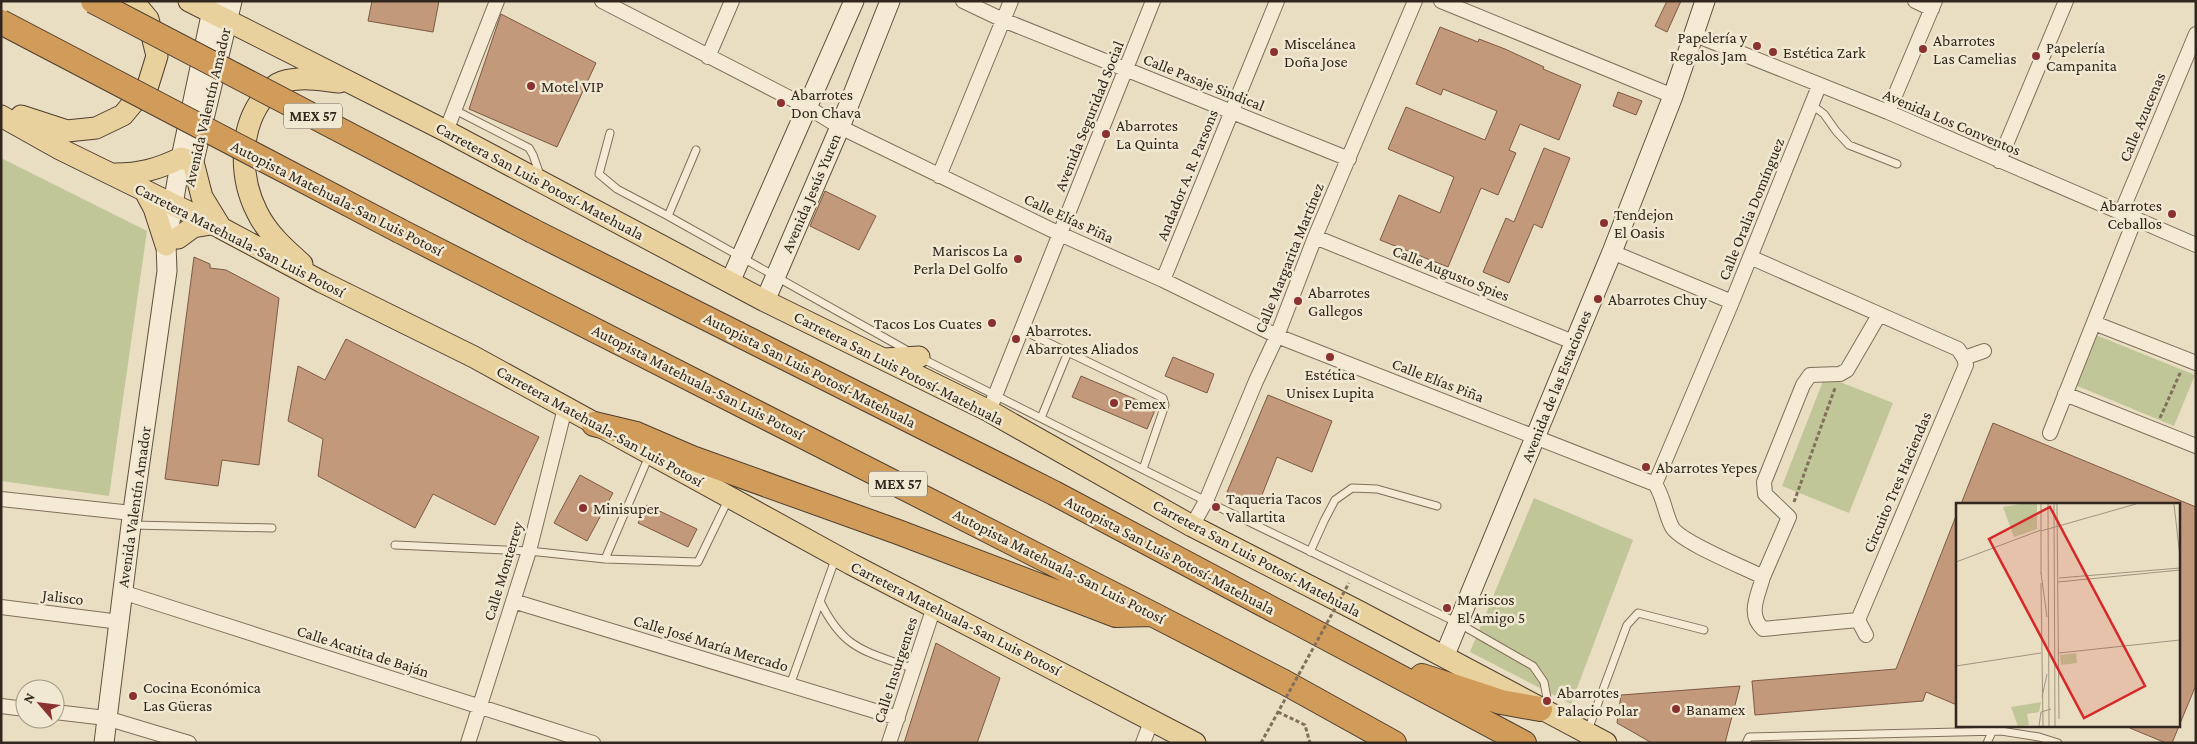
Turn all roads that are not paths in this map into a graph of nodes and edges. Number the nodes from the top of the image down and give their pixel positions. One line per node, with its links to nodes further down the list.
1 (93, 1): 112 (highway, Autopista San Luis Potosí-Matehuala / MEX 57, bridge)
2 (133, 1): 31 (main road)
3 (189, 1): 19 (main road, Carretera San Luis Potosí-Matehuala)
4 (497, 1): 32 (street)
5 (732, 1): 24 (street)
6 (854, 1): 30 (street)
7 (890, 1): 36 (street, Avenida Jesús Yuren)
8 (963, 1): 20 (street, Calle Pasaje Sindical)
9 (1011, 1): 20 (street)
10 (1153, 1): 25 (street, Avenida Seguridad Social)
11 (1278, 1): 33 (street, Andador A. R. Parsons)
12 (1415, 1): 40 (street, Calle Margarita Martínez)
13 (1441, 1): 28 (street)
14 (1705, 1): 22 (street, Avenida de las Estaciones)
15 (1915, 1): 18 (street)
16 (2066, 1): 42 (street)
17 (610, 3): 24 (street, Calle Elías Piña)
18 (1934, 5): 34 (street)
19 (222, 9): 26 (main road, Carretera San Luis Potosí-Matehuala); 41 (street, Avenida Valentín Amador)
20 (1003, 20): 25 (street, Calle Pasaje Sindical); 45 (street)
21 (1, 22): 106 (highway, Autopista Matehuala-San Luis Potosí / MEX 57, bridge)
22 (1694, 34): 27 (street, Avenida Los Conventos); 28 (street, Avenida de las Estaciones)
23 (2196, 34): 49 (street, Calle Azucenas)
24 (708, 56): 30 (street, Calle Elías Piña)
25 (1127, 69): 33 (street, Calle Pasaje Sindical); 53 (street, Avenida Seguridad Social)
26 (354, 84): 37 (main road, Carretera San Luis Potosí-Matehuala); 62 (main road)
27 (1820, 86): 29 (street, Calle Oralia Domínguez); 34 (street, Avenida Los Conventos)
28 (1673, 96): 57 (street, Avenida de las Estaciones)
29 (1812, 106): 43 (lane); 58 (street, Calle Oralia Domínguez)
30 (809, 108): 36 (street, Calle Elías Piña); 59 (street)
31 (1, 110)
32 (455, 110): 37 (street); 46 (lane)
33 (1232, 112): 40 (street, Calle Pasaje Sindical); 61 (street, Andador A. R. Parsons)
34 (1888, 112): 42 (street, Avenida Los Conventos)
35 (1, 116): 44 (main road, Carretera Matehuala-San Luis Potosí)
36 (840, 127): 45 (street, Calle Elías Piña); 60 (street, Avenida Jesús Yuren)
37 (446, 131): 46 (main road, Carretera San Luis Potosí-Matehuala)
38 (610, 133): 50 (lane)
39 (696, 150): 50 (lane)
40 (1349, 159): 54 (street, Calle Margarita Martínez)
41 (187, 160): 44 (main road); 48 (street, Avenida Valentín Amador); 52 (main road)
42 (1999, 161): 49 (street, Avenida Los Conventos)
43 (1897, 164)
44 (114, 174): 47 (main road, Carretera Matehuala-San Luis Potosí)
45 (939, 176): 53 (street, Calle Elías Piña)
46 (542, 182): 63 (main road, Carretera San Luis Potosí-Matehuala)
47 (145, 191): 48 (main road, Carretera Matehuala-San Luis Potosí); 55 (main road)
48 (178, 208): 52 (main road, Carretera Matehuala-San Luis Potosí); 55 (street, Avenida Valentín Amador)
49 (2121, 213): 51 (street, Avenida Los Conventos)
50 (668, 216): 59 (lane)
51 (2135, 219): 56 (street, Avenida Los Conventos); 67 (street)
52 (216, 226): 55 (main road); 62 (main road, Carretera Matehuala-San Luis Potosí)
53 (1060, 234): 61 (street, Calle Elías Piña); 68 (street, Avenida Seguridad Social)
54 (1315, 237): 69 (street, Calle Margarita Martínez); 70 (street, Calle Augusto Spies)
55 (172, 241): 92 (street, Avenida Valentín Amador)
56 (2196, 245)
57 (1612, 252): 65 (street); 70 (street, Avenida de las Estaciones)
58 (1750, 257): 65 (street, Calle Oralia Domínguez); 66 (street)
59 (741, 258): 60 (lane); 63 (street)
60 (776, 276): 64 (street, Avenida Jesús Yuren); 73 (lane)
61 (1163, 280): 69 (street, Calle Elías Piña)
62 (322, 282): 79 (main road, Carretera Matehuala-San Luis Potosí)
63 (730, 282): 64 (main road, Carretera San Luis Potosí-Matehuala)
64 (765, 301): 75 (main road, Carretera San Luis Potosí-Matehuala)
65 (1732, 302): 87 (street, Calle Oralia Domínguez)
66 (1879, 315): 74 (street); 100 (street)
67 (2094, 323): 76 (street); 77 (street)
68 (1022, 330): 72 (lane); 78 (street, Avenida Seguridad Social)
69 (1277, 336): 83 (street, Calle Elías Piña); 90 (street, Calle Margarita Martínez)
70 (1573, 342): 83 (street, Avenida de las Estaciones)
71 (1984, 351): 74 (street)
72 (1068, 352): 80 (lane); 86 (lane)
73 (919, 357): 75 (main road); 78 (lane)
74 (1964, 358): 107 (street, Circuito Tres Haciendas)
75 (882, 359): 78 (main road, Carretera San Luis Potosí-Matehuala)
76 (2191, 361)
77 (2065, 394): 82 (street); 84 (street)
78 (992, 403): 80 (lane); 93 (main road, Carretera San Luis Potosí-Matehuala)
79 (565, 408): 81 (main road, Carretera Matehuala-San Luis Potosí); 96 (street, Calle Monterrey)
80 (1041, 418): 86 (lane)
81 (594, 424): 85 (main road, Carretera Matehuala-San Luis Potosí); 106 (highway)
82 (2050, 433)
83 (1535, 437): 87 (street); 109 (street, Avenida de las Estaciones)
84 (2196, 446)
85 (650, 455): 89 (main road, Carretera Matehuala-San Luis Potosí); 99 (lane)
86 (1143, 470): 90 (lane)
87 (1655, 484): 100 (street)
88 (1, 498): 92 (street)
89 (729, 498): 98 (main road, Carretera Matehuala-San Luis Potosí); 99 (lane)
90 (1206, 501): 93 (street, Calle Margarita Martínez); 97 (lane)
91 (1437, 506): 97 (lane)
92 (131, 519): 94 (lane); 101 (street, Avenida Valentín Amador)
93 (1192, 526): 113 (main road, Carretera San Luis Potosí-Matehuala)
94 (272, 528)
95 (394, 544): 96 (lane)
96 (529, 551): 99 (lane); 102 (street, Calle Monterrey)
97 (1310, 552): 109 (lane)
98 (837, 555): 103 (lane); 105 (main road, Carretera Matehuala-San Luis Potosí)
99 (605, 559)
100 (1763, 576): 107 (street)
101 (122, 592): 108 (street, Avenida Valentín Amador); 117 (street, Calle Acatita de Baján)
102 (513, 601): 115 (street, Calle José María Mercado); 117 (street, Calle Monterrey)
103 (820, 601): 114 (lane); 115 (lane)
104 (1, 607): 108 (street, Jalisco)
105 (934, 607): 114 (street, Calle Insurgentes); 123 (main road, Carretera Matehuala-San Luis Potosí)
106 (1152, 614): 137 (highway, Autopista Matehuala-San Luis Potosí / MEX 57)
107 (1858, 620): 111 (street)
108 (120, 622): 121 (street, Avenida Valentín Amador)
109 (1458, 623): 113 (street, Avenida de las Estaciones); 119 (lane)
110 (1704, 630): 125 (lane)
111 (1866, 635)
112 (1359, 655): 119 (highway); 138 (highway, Autopista San Luis Potosí-Matehuala / MEX 57)
113 (1444, 657): 119 (main road, Carretera San Luis Potosí-Matehuala)
114 (914, 669): 122 (street, Calle Insurgentes)
115 (790, 685): 122 (street, Calle José María Mercado)
116 (1, 706): 118 (street)
117 (480, 707): 132 (street, Calle Monterrey); 133 (street, Calle Acatita de Baján)
118 (15, 708)
119 (1545, 712): 125 (main road, Carretera San Luis Potosí-Matehuala)
120 (65, 713): 121 (street)
121 (106, 718): 130 (street, Avenida Valentín Amador); 131 (street)
122 (898, 718): 134 (street, Calle Insurgentes)
123 (1152, 719): 135 (street); 136 (main road, Carretera Matehuala-San Luis Potosí)
124 (1992, 732): 126 (lane); 129 (lane); 142 (lane)
125 (1587, 733): 139 (main road, Carretera San Luis Potosí-Matehuala)
126 (1939, 733): 127 (lane); 141 (lane)
127 (1872, 739): 128 (lane)
128 (1823, 740): 140 (lane)
129 (2038, 740): 143 (lane)
130 (104, 743)
131 (189, 743)
132 (468, 743)
133 (593, 743)
134 (889, 743)
135 (1143, 743)
136 (1195, 743)
137 (1394, 743)
138 (1524, 743)
139 (1606, 743)
140 (1746, 743)
141 (1936, 743)
142 (1987, 743)
143 (2058, 743)

